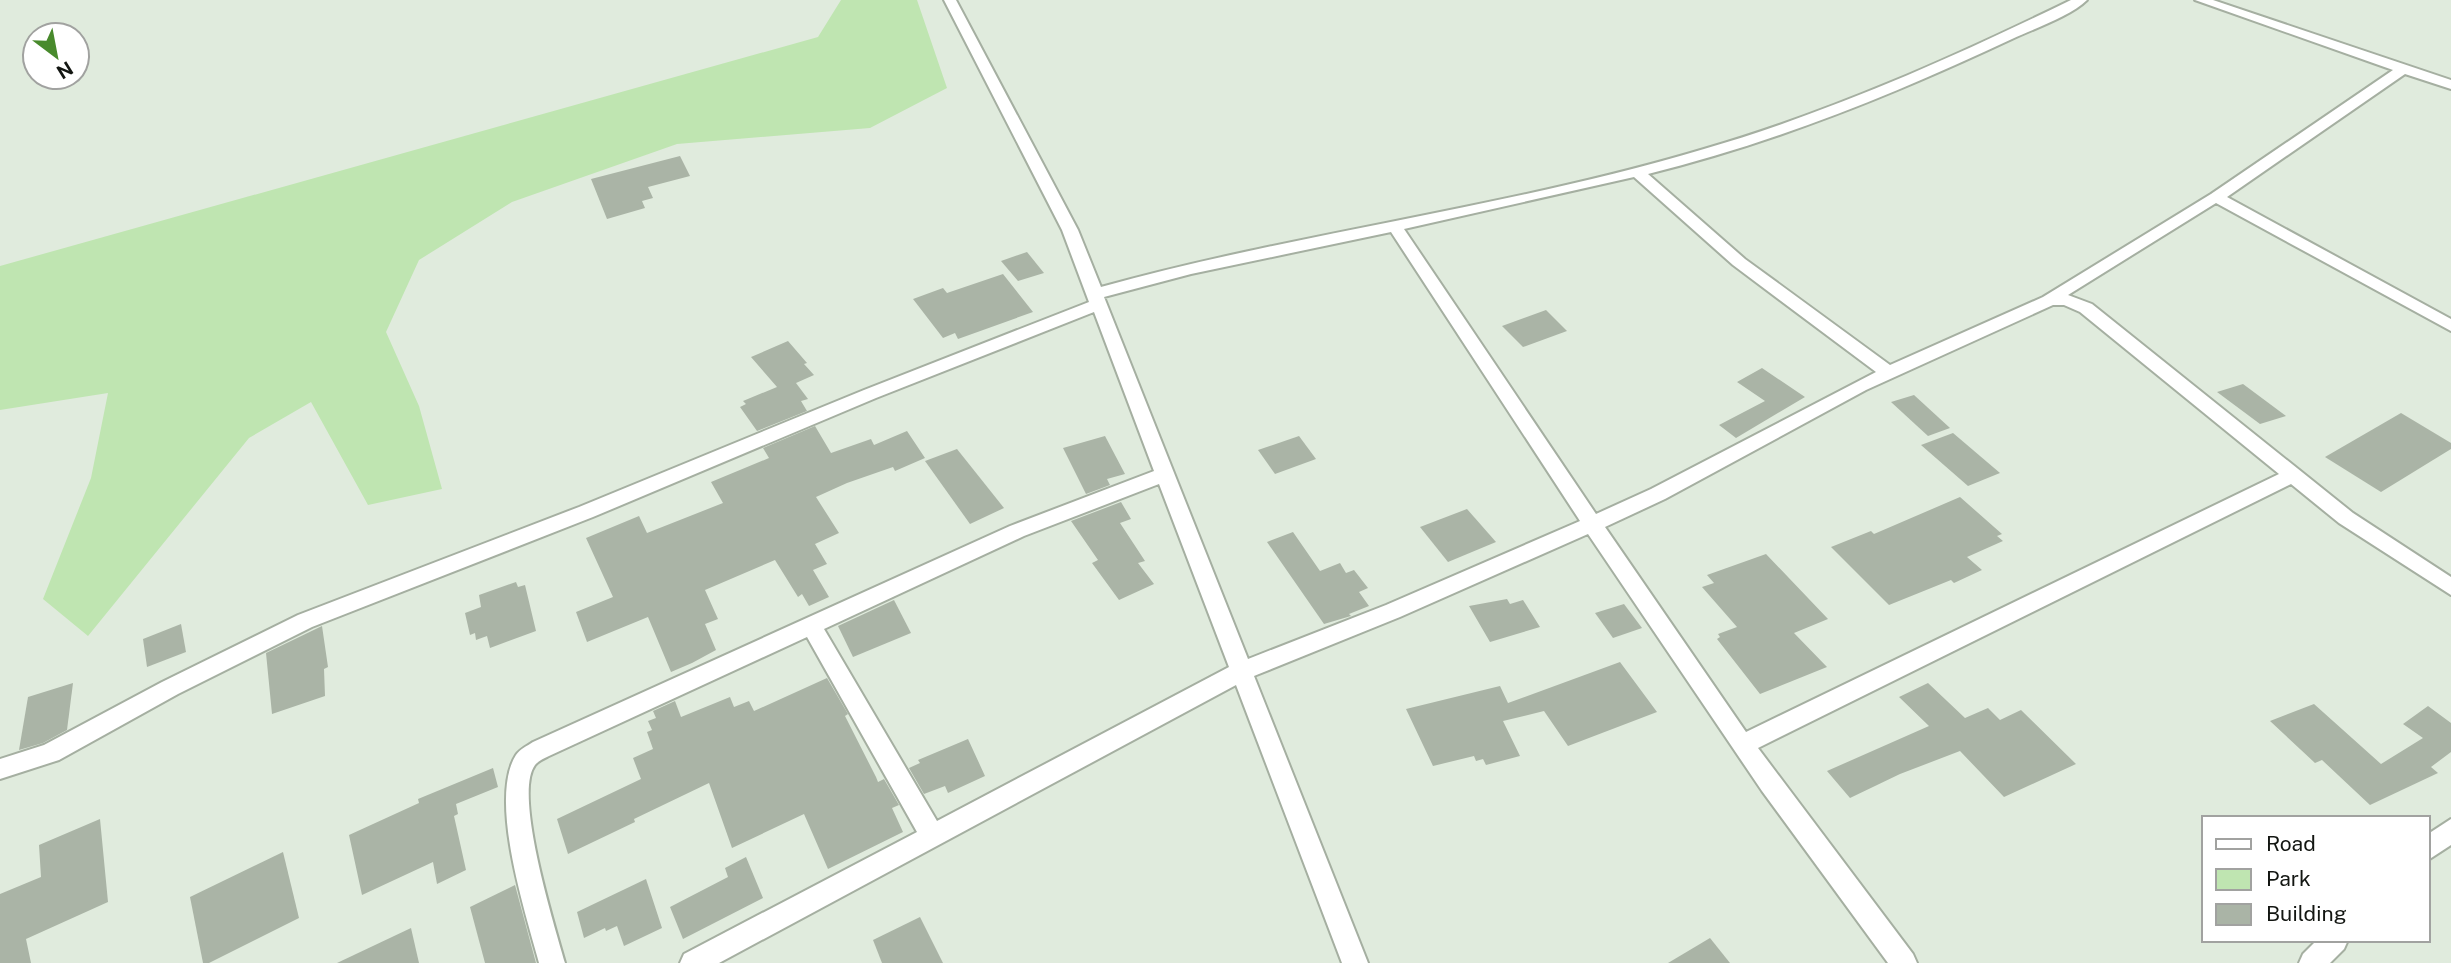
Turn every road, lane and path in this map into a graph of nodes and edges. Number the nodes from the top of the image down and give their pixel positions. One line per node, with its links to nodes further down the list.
1 (950, 0): 9 (street)
2 (2081, 0): 6 (street)
3 (2202, 0): 4 (street)
4 (2403, 69): 5 (street); 7 (street)
5 (2451, 85)
6 (1636, 172): 8 (street); 12 (street)
7 (2216, 197): 10 (street); 11 (street)
8 (1395, 227): 9 (street); 15 (street)
9 (1097, 299): 13 (street); 20 (street)
10 (2050, 300): 12 (street); 14 (street)
11 (2451, 326)
12 (1889, 373): 15 (street)
13 (1165, 474): 17 (street); 18 (street)
14 (2293, 475): 16 (street); 19 (street)
15 (1593, 524): 18 (street); 19 (street)
16 (2451, 587)
17 (811, 625): 22 (street); 25 (street)
18 (1242, 671): 22 (street); 27 (street)
19 (1743, 744): 28 (street)
20 (0, 769)
21 (2451, 830): 23 (street)
22 (933, 837): 26 (street)
23 (2430, 847)
24 (2333, 942): 29 (street)
25 (552, 963)
26 (693, 963)
27 (1355, 963)
28 (1905, 963)
29 (2312, 963)

